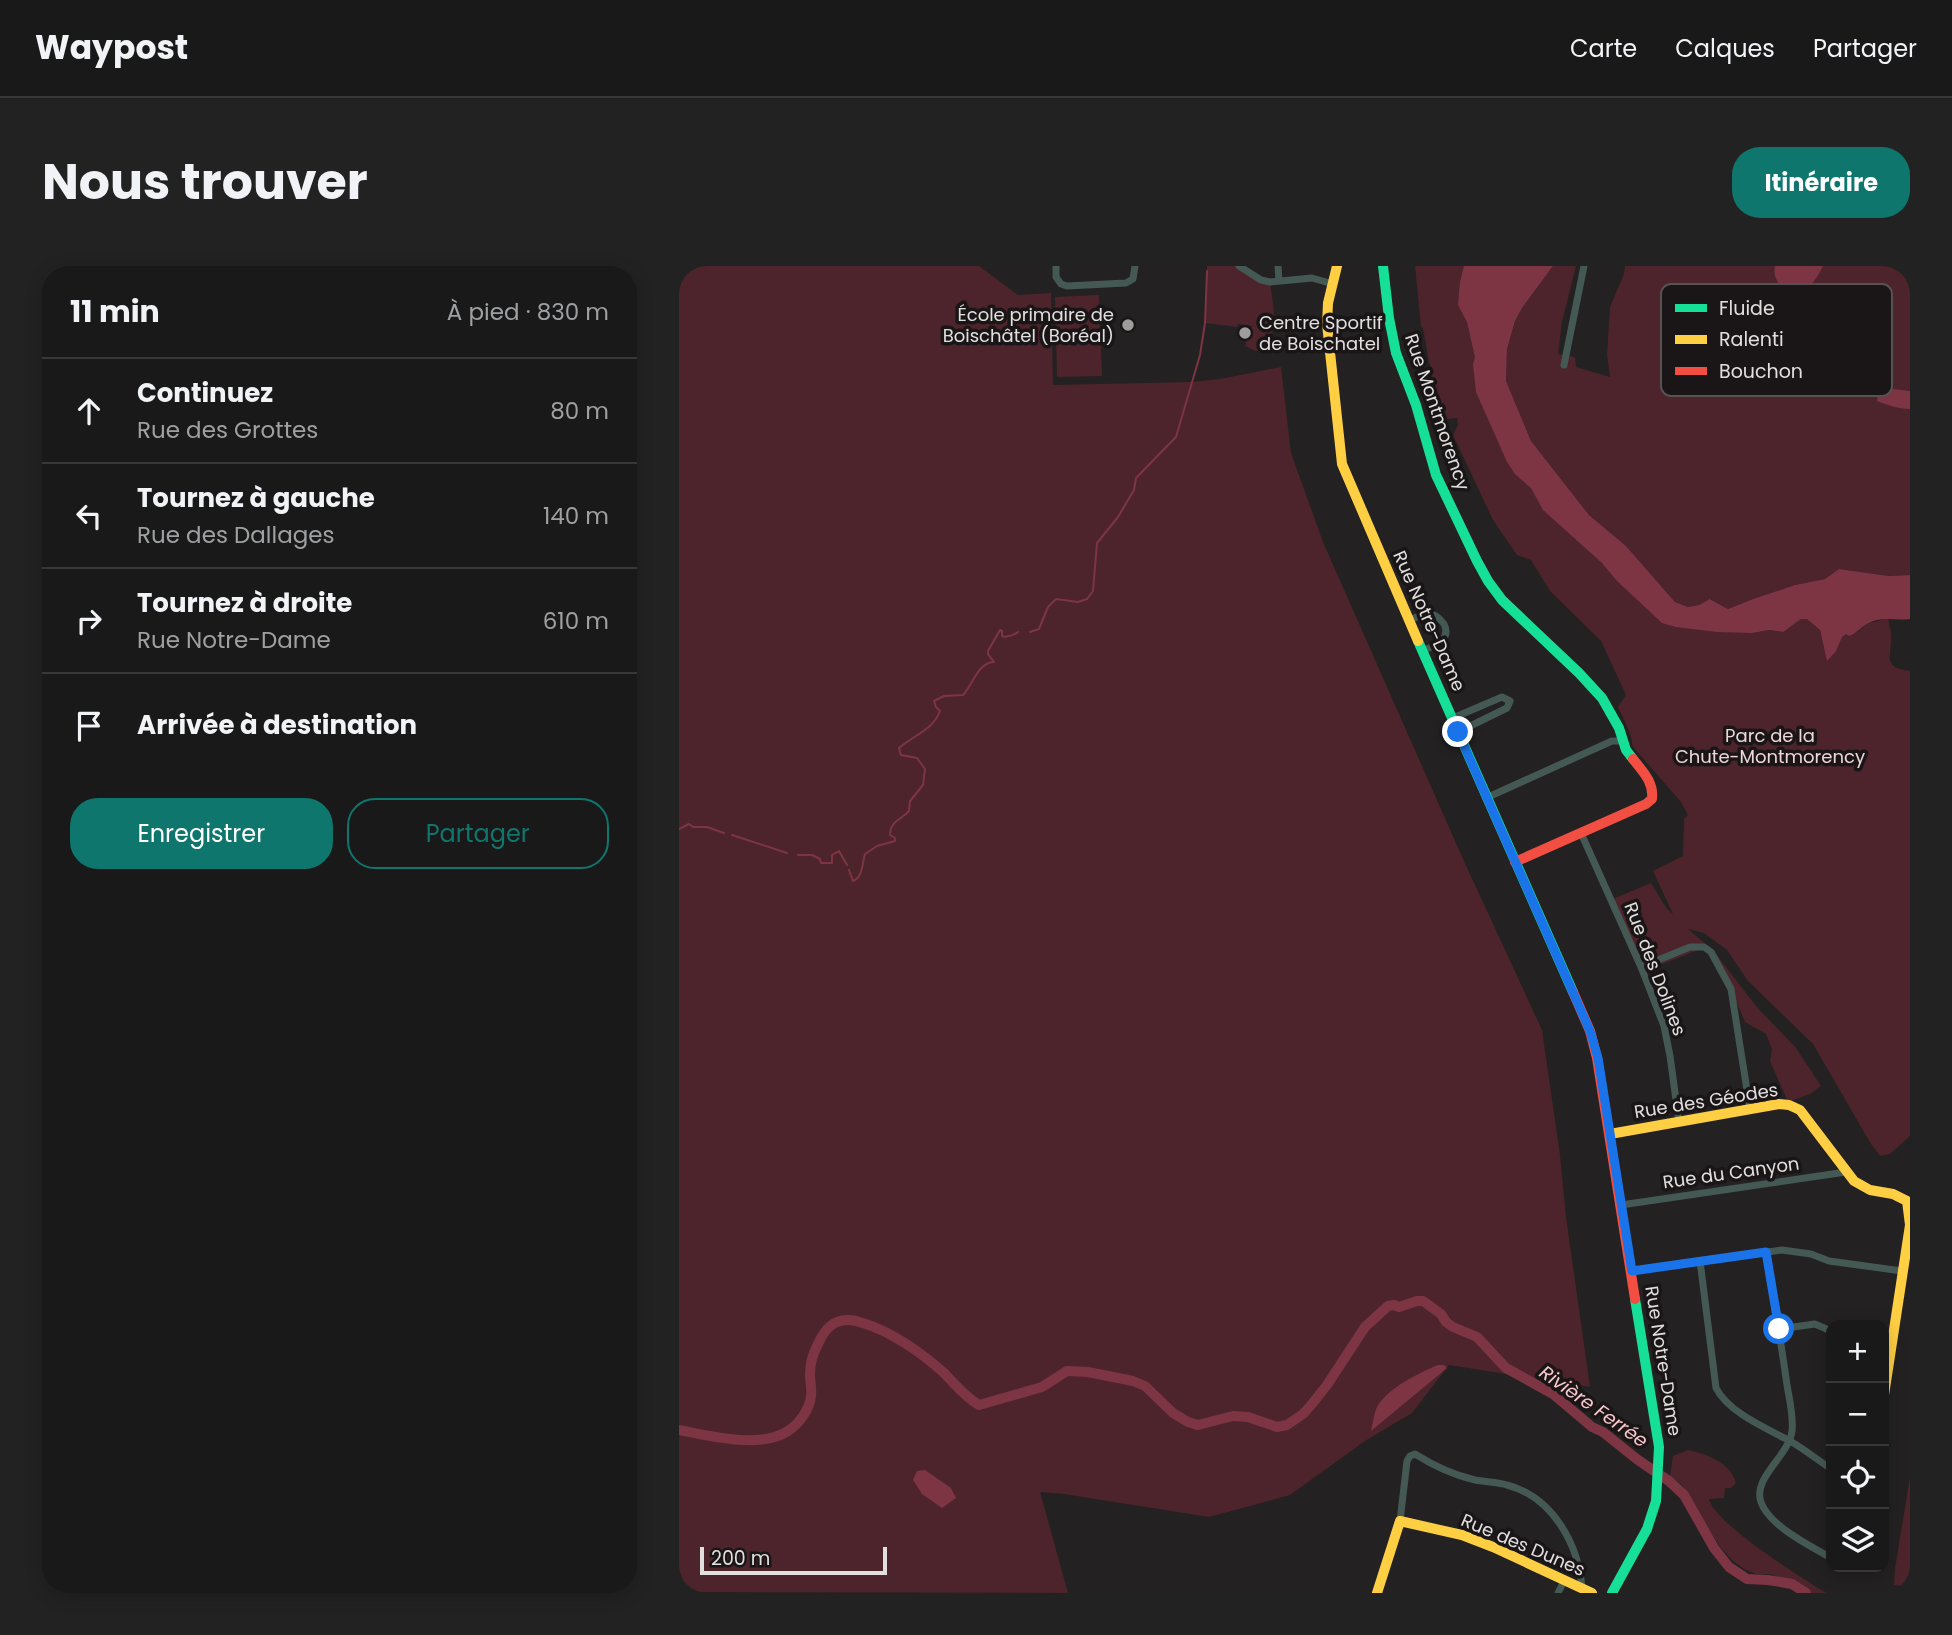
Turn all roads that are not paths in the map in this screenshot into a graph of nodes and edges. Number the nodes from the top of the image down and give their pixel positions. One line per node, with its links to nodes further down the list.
1 (1056, 266): 2 (street)
2 (1135, 266)
3 (1238, 266): 8 (street)
4 (1278, 266): 8 (street)
5 (1337, 266): 9 (street, Rue Notre-Dame)
6 (1383, 266): 15 (street, Rue Montmorency)
7 (1584, 266): 10 (street)
8 (1279, 281): 9 (street)
9 (1333, 284): 11 (street, Rue Notre-Dame)
10 (1564, 365)
11 (1409, 620): 12 (street, Rue Notre-Dame); 12 (street)
12 (1422, 651): 13 (street, Rue Notre-Dame)
13 (1453, 718): 14 (street, Rue Notre-Dame); 14 (street)
14 (1458, 732): 16 (street, Rue Notre-Dame)
15 (1623, 741): 16 (street); 17 (street, Rue Montmorency)
16 (1486, 797): 18 (street, Rue Notre-Dame)
17 (1581, 833): 18 (street); 19 (street, Rue des Dolines)
18 (1515, 862): 22 (street, Rue Notre-Dame)
19 (1641, 967): 20 (street); 21 (street, Rue des Dolines)
20 (1750, 1109): 21 (street, Rue des Géodes); 23 (street, Rue des Géodes)
21 (1679, 1122): 22 (street, Rue des Géodes)
22 (1610, 1134): 24 (street, Rue Notre-Dame)
23 (1846, 1172): 24 (street, Rue du Canyon); 28 (street, Rue des Géodes)
24 (1621, 1205): 27 (street, Rue Notre-Dame)
25 (1766, 1252): 26 (street); 28 (street); 29 (street)
26 (1700, 1261): 27 (street); 32 (street)
27 (1632, 1271): 40 (street, Rue Notre-Dame)
28 (1902, 1271): 31 (street, Rue des Géodes)
29 (1779, 1329): 30 (street); 32 (street)
30 (1826, 1329)
31 (1889, 1338)
32 (1789, 1441): 33 (street); 35 (street)
33 (1826, 1466)
34 (1400, 1521): 36 (street, Rue des Dunes); 37 (street); 38 (street)
35 (1826, 1555)
36 (1564, 1581): 37 (street, Rue des Dunes); 39 (street)
37 (1587, 1591)
38 (1377, 1593)
39 (1559, 1593)
40 (1612, 1593)

